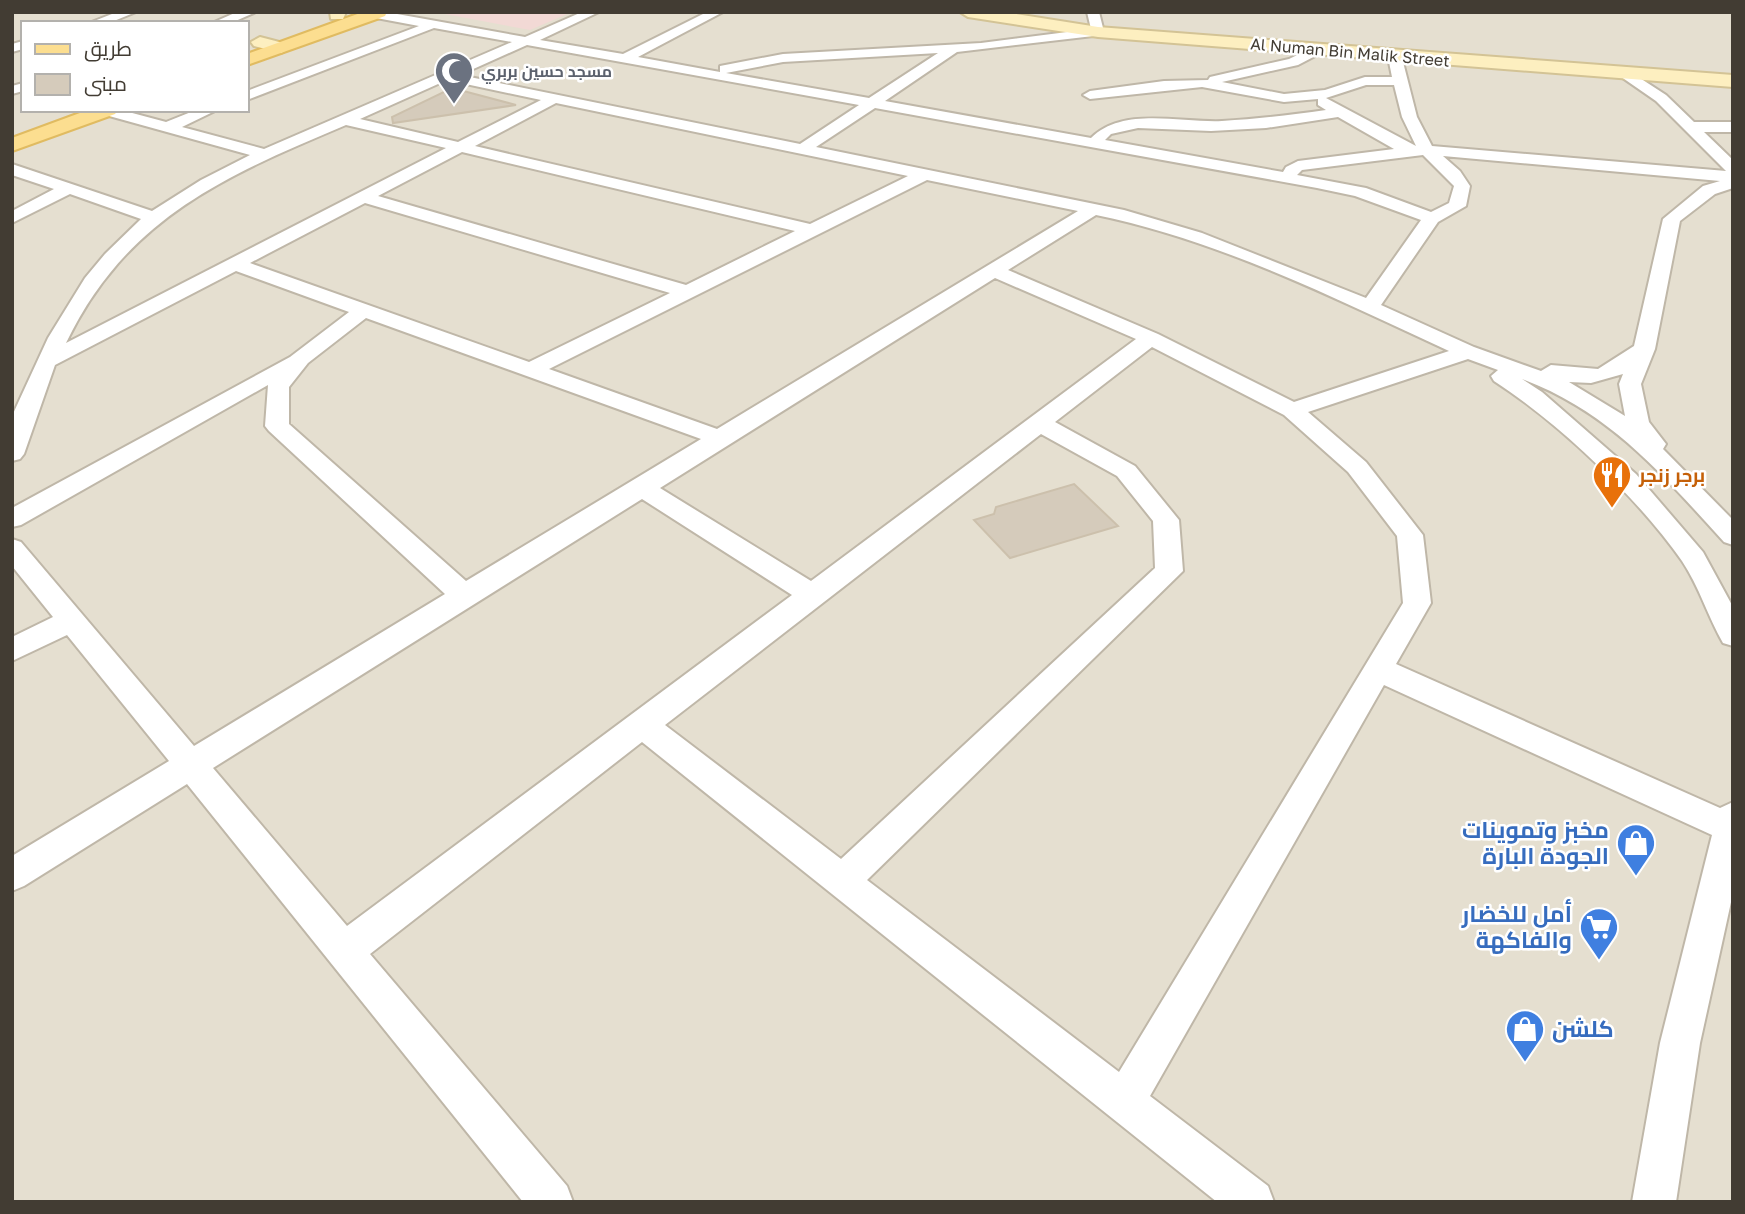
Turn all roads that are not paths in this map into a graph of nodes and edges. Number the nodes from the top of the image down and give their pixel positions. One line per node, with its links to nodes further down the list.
1 (130, 12): 10 (street)
2 (250, 12): 11 (street)
3 (593, 12): 15 (street)
4 (717, 12): 21 (street)
5 (968, 12): 9 (main road, Al Numan Bin Malik Street)
6 (1093, 12): 13 (street)
7 (340, 13): 16 (main road)
8 (377, 13): 12 (street); 17 (main road)
9 (1006, 18): 13 (main road, Al Numan Bin Malik Street); 14 (street)
10 (101, 21)
11 (224, 21)
12 (434, 24): 15 (street); 30 (street)
13 (1098, 32): 14 (street); 19 (main road, Al Numan Bin Malik Street)
14 (1027, 40): 18 (street)
15 (527, 41): 21 (street); 25 (street)
16 (254, 45): 17 (main road)
17 (281, 48): 22 (main road)
18 (954, 49): 23 (street); 33 (street)
19 (1316, 50): 20 (main road, Al Numan Bin Malik Street); 28 (street)
20 (1394, 56): 24 (main road, Al Numan Bin Malik Street); 26 (street)
21 (624, 59): 23 (street)
22 (248, 60)
23 (698, 72): 33 (street)
24 (1624, 74): 27 (main road, Al Numan Bin Malik Street); 41 (street)
25 (446, 76): 32 (street); 39 (street)
26 (1401, 80): 31 (street); 48 (street)
27 (1733, 80)
28 (1202, 83): 29 (street); 31 (street)
29 (1090, 95)
30 (248, 96)
31 (1314, 96): 38 (street)
32 (555, 98): 46 (street); 47 (street)
33 (872, 103): 44 (street); 47 (street)
34 (60, 112): 43 (main road)
35 (102, 112): 45 (main road)
36 (114, 112): 40 (street)
37 (205, 112): 40 (street)
38 (1339, 113): 44 (street); 49 (street)
39 (345, 120): 46 (street); 50 (street)
40 (167, 127): 50 (street)
41 (1691, 127): 42 (street); 52 (street)
42 (1733, 127)
43 (12, 129)
44 (1094, 143): 54 (street)
45 (12, 145)
46 (460, 147): 57 (street); 62 (street)
47 (803, 149): 53 (street)
48 (1426, 150): 49 (street); 55 (street); 61 (street)
49 (1409, 151): 54 (street)
50 (265, 154): 60 (street)
51 (12, 169): 56 (street)
52 (1733, 169)
53 (925, 174): 58 (street); 62 (street)
54 (1287, 178): 61 (street)
55 (1733, 179): 69 (street)
56 (69, 188): 59 (street); 60 (street)
57 (363, 197): 63 (street); 65 (street)
58 (1093, 209): 64 (street); 66 (street)
59 (12, 218)
60 (155, 218): 72 (street)
61 (1432, 218): 66 (street)
62 (812, 230): 65 (street)
63 (235, 264): 67 (street); 72 (street)
64 (994, 271): 68 (street); 76 (street)
65 (687, 292): 73 (street)
66 (1369, 307): 70 (street)
67 (364, 310): 71 (street); 73 (street)
68 (1151, 338): 74 (street); 75 (street)
69 (1644, 349): 70 (street); 78 (street)
70 (1468, 352): 74 (street); 78 (street); 86 (street)
71 (300, 358): 80 (street); 84 (street)
72 (49, 360): 77 (street)
73 (531, 370): 76 (street)
74 (1292, 410): 88 (street)
75 (1039, 423): 83 (street); 93 (street)
76 (722, 439): 79 (street)
77 (12, 454)
78 (1672, 470): 81 (street)
79 (643, 488): 83 (street); 84 (street)
80 (12, 519)
81 (1733, 536)
82 (12, 548): 85 (street)
83 (813, 596): 89 (street)
84 (466, 597): 90 (street)
85 (71, 620): 87 (street); 90 (street)
86 (1733, 635)
87 (12, 650)
88 (1378, 669): 91 (street); 95 (street)
89 (643, 726): 93 (street); 94 (street)
90 (193, 766): 92 (street); 94 (street)
91 (1732, 824): 98 (street)
92 (12, 875)
93 (842, 881): 95 (street)
94 (345, 950): 96 (street)
95 (1124, 1102): 97 (street)
96 (551, 1202)
97 (1252, 1202)
98 (1654, 1202)

